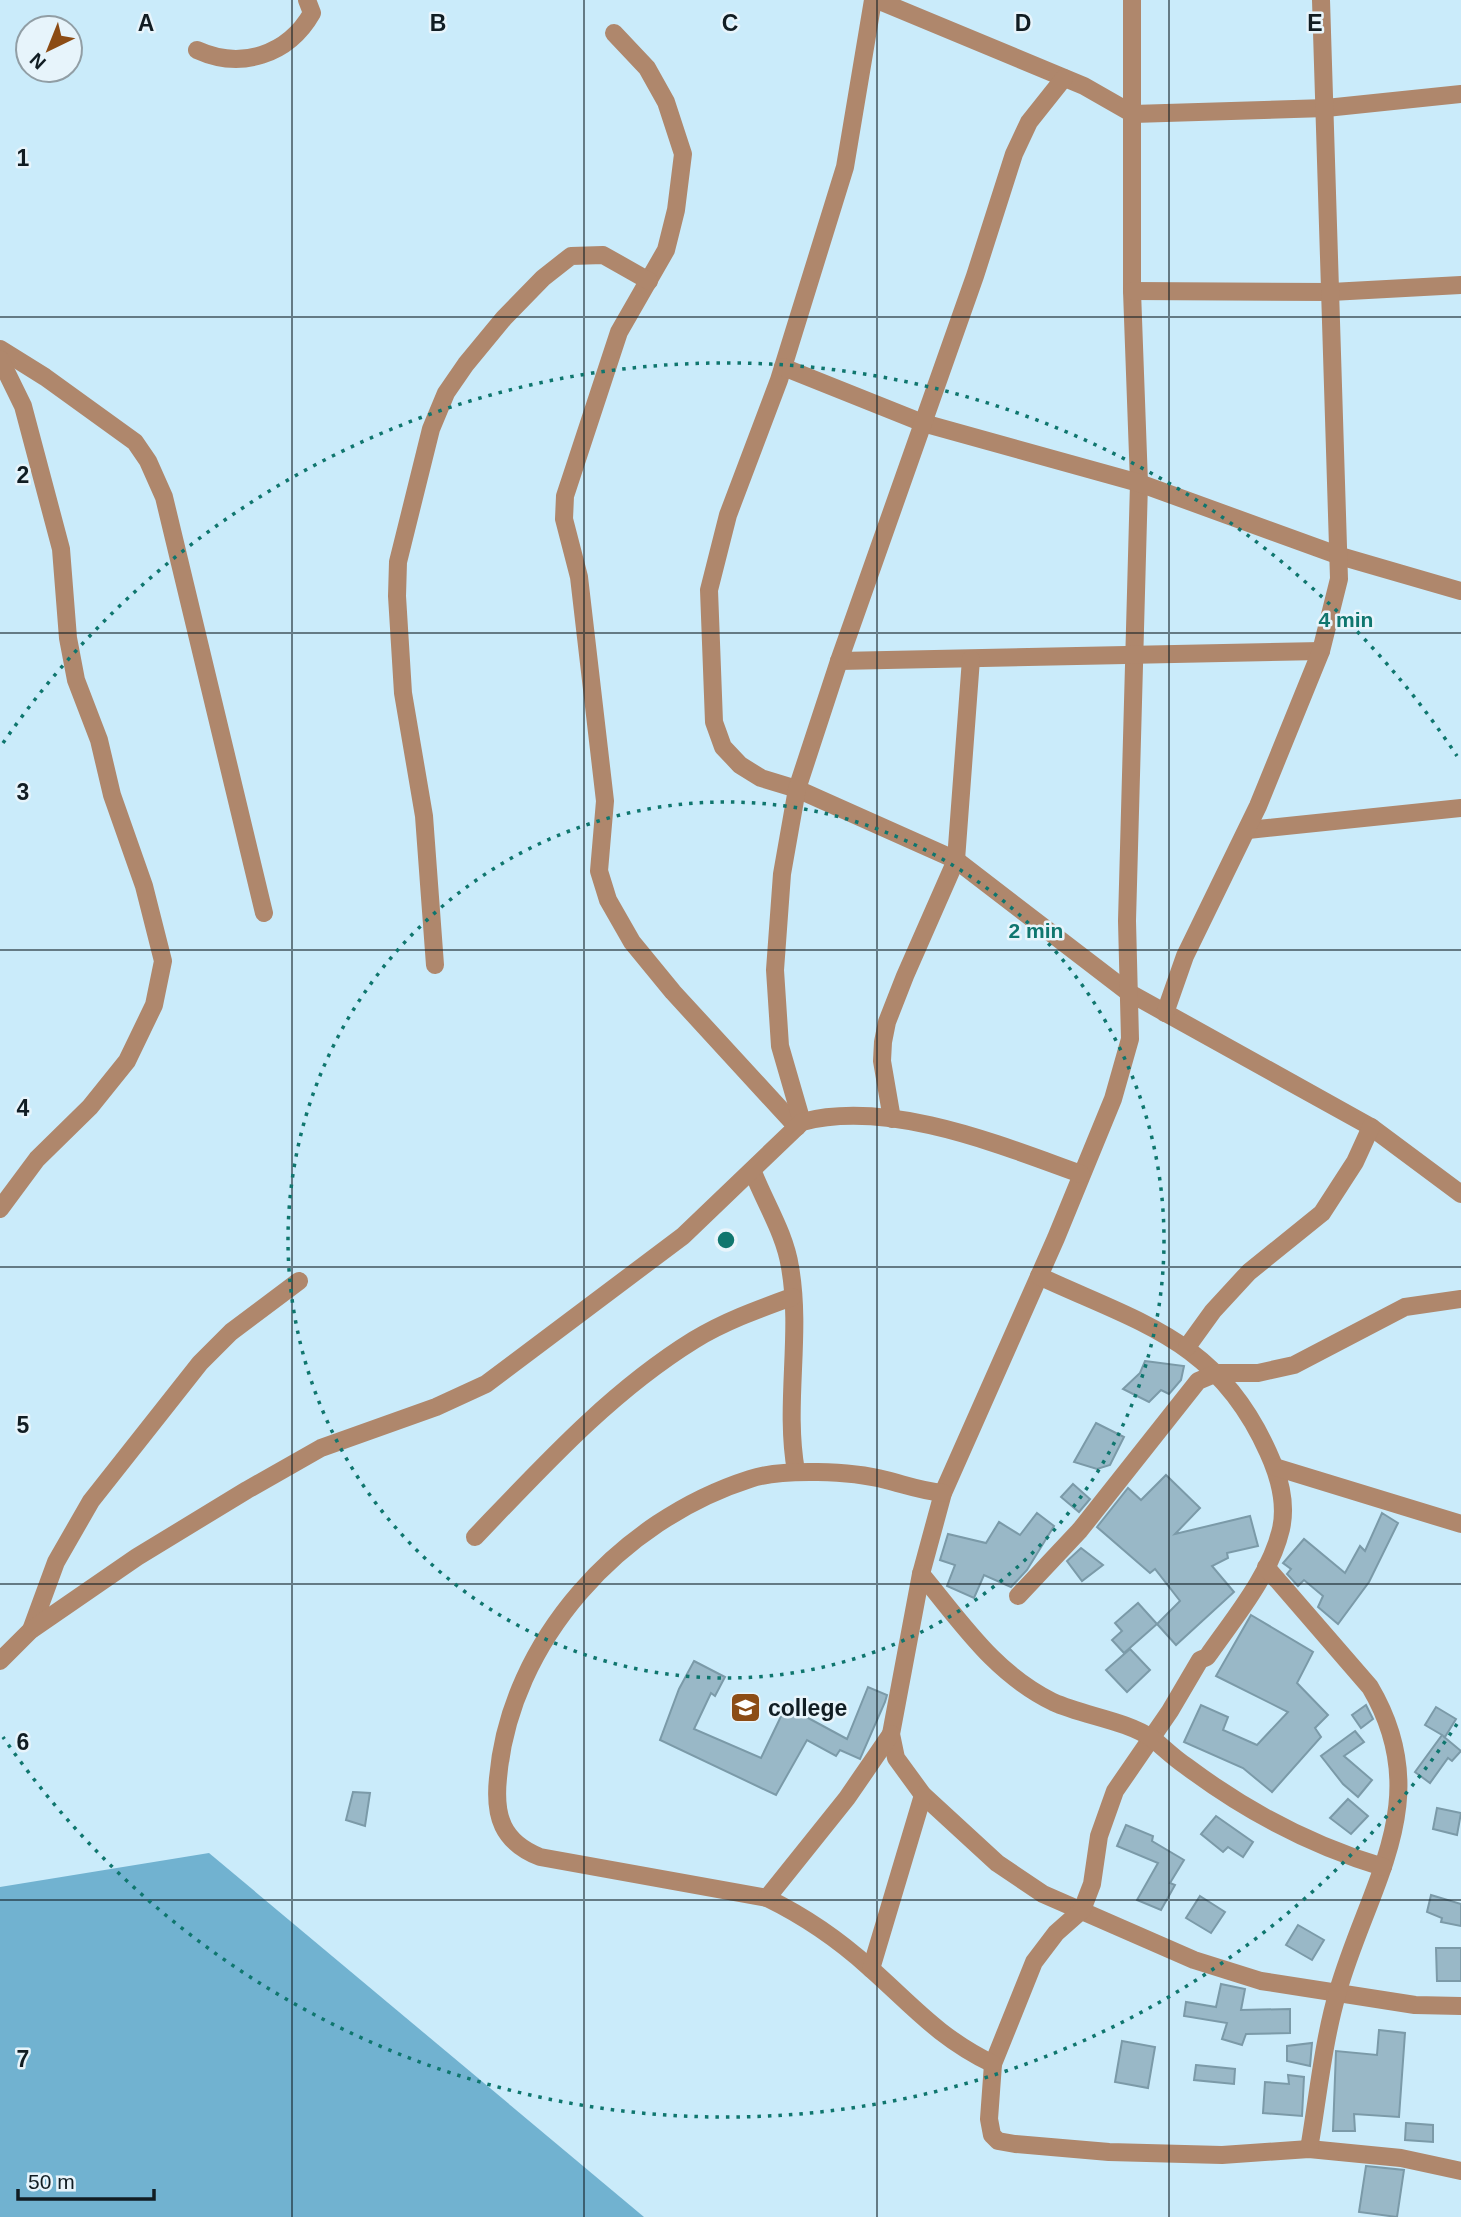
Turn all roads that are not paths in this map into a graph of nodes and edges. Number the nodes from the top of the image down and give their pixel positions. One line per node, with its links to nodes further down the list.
1 (307, 0): 6 (street)
2 (875, 0): 7 (street); 17 (street)
3 (1132, 0): 10 (street)
4 (1321, 0): 9 (street)
5 (614, 33): 11 (street)
6 (197, 50)
7 (1064, 78): 10 (street); 18 (street)
8 (1461, 94): 9 (street)
9 (1326, 108): 10 (street); 14 (street)
10 (1133, 114): 13 (street)
11 (649, 281): 31 (street); 35 (street)
12 (1461, 285): 14 (street)
13 (1132, 291): 14 (street); 19 (street)
14 (1331, 292): 20 (street)
15 (0, 349): 30 (street)
16 (0, 359): 40 (street)
17 (783, 367): 18 (street); 26 (street)
18 (923, 422): 19 (street); 25 (street)
19 (1139, 483): 20 (street); 23 (street)
20 (1340, 556): 21 (street); 22 (street)
21 (1461, 592)
22 (1321, 651): 23 (street); 28 (street)
23 (1134, 653): 24 (street); 32 (street)
24 (971, 659): 25 (street); 29 (street)
25 (839, 661): 26 (street)
26 (797, 789): 29 (street); 35 (street)
27 (1461, 807): 28 (street)
28 (1248, 830): 33 (street)
29 (956, 860): 32 (street); 34 (street)
30 (264, 913)
31 (435, 965)
32 (1128, 992): 33 (street); 38 (street)
33 (1165, 1013): 36 (street)
34 (892, 1119): 35 (street); 38 (street)
35 (800, 1124): 37 (street)
36 (1371, 1127): 39 (street); 45 (street)
37 (753, 1172): 43 (street); 55 (street)
38 (1082, 1174): 41 (street)
39 (1461, 1194)
40 (0, 1209)
41 (1039, 1276): 45 (street); 49 (street)
42 (299, 1281): 55 (street)
43 (792, 1297): 48 (street); 51 (street)
44 (1461, 1299): 46 (street)
45 (1187, 1347): 46 (street)
46 (1217, 1373): 47 (street); 54 (street)
47 (1275, 1467): 50 (street); 52 (street)
48 (796, 1471): 49 (street); 61 (street)
49 (943, 1493): 53 (street)
50 (1461, 1524)
51 (475, 1536)
52 (1266, 1567): 58 (street); 60 (street)
53 (921, 1574): 57 (street); 58 (street)
54 (1018, 1596)
55 (31, 1630): 56 (street)
56 (0, 1661)
57 (891, 1734): 59 (street); 61 (street)
58 (1150, 1737): 60 (street); 62 (street)
59 (923, 1795): 62 (street); 63 (street)
60 (1383, 1867): 64 (street)
61 (767, 1898): 63 (street)
62 (1082, 1909): 64 (street); 66 (street)
63 (871, 1969): 66 (street)
64 (1338, 1992): 65 (street); 67 (street)
65 (1461, 2006)
66 (993, 2064): 67 (street)
67 (1309, 2149): 68 (street)
68 (1461, 2171)

